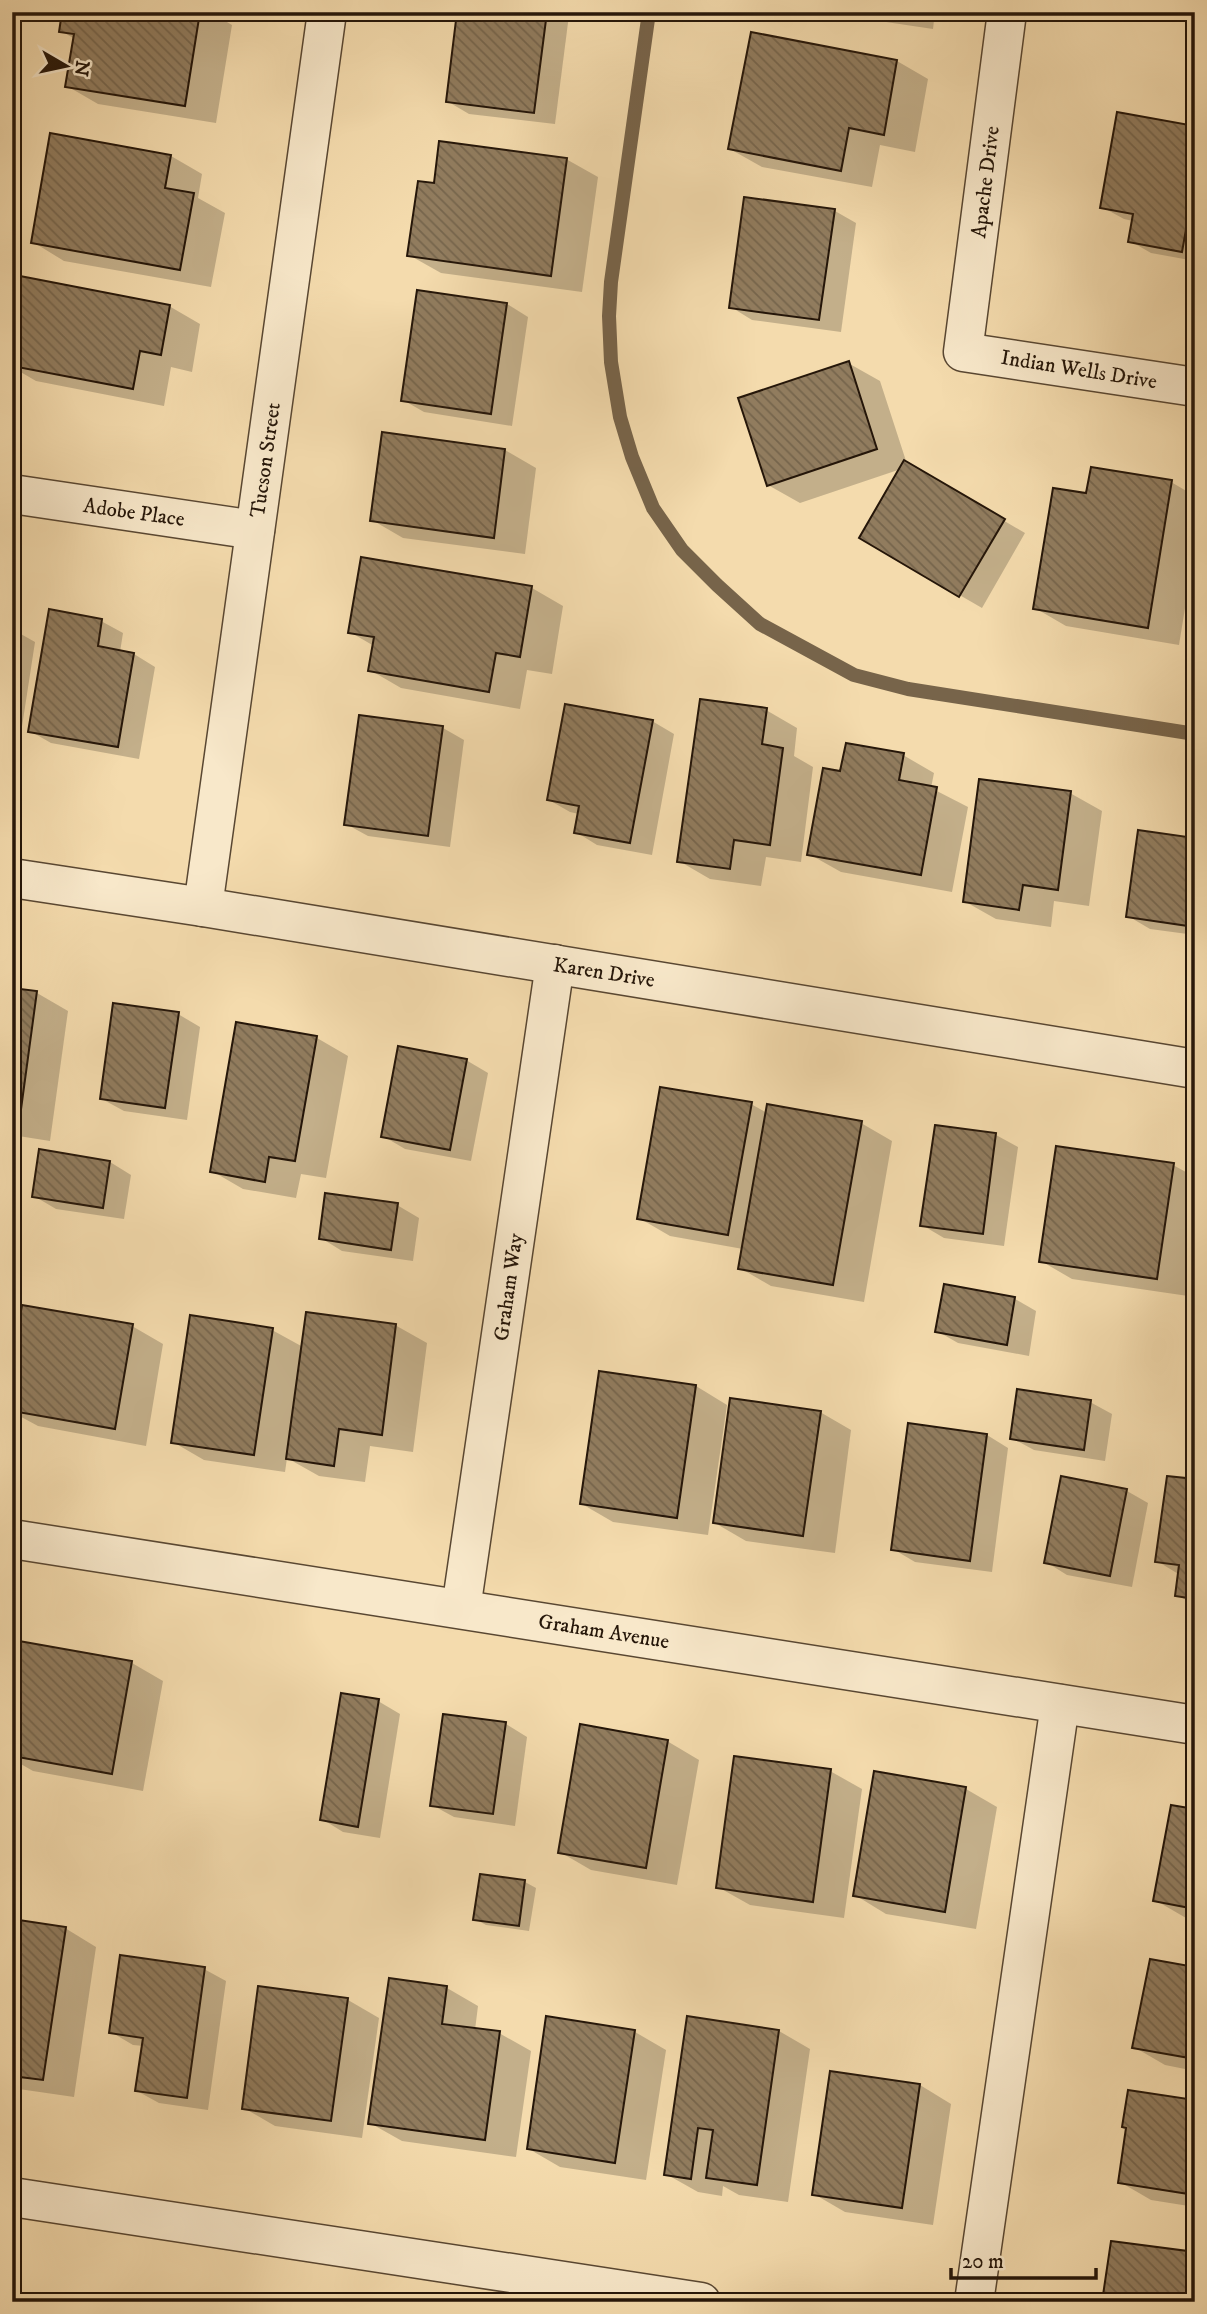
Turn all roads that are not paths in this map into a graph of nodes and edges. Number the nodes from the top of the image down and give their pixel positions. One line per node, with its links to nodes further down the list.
1 (327, 12): 6 (street, Tucson Street)
2 (1007, 12): 3 (street, Apache Drive)
3 (963, 352): 4 (street, Indian Wells Drive)
4 (1195, 387)
5 (12, 494): 6 (street, Adobe Place)
6 (255, 530): 8 (street, Tucson Street)
7 (12, 878): 8 (street, Karen Drive)
8 (203, 907): 9 (street, Karen Drive)
9 (555, 964): 10 (street, Karen Drive); 12 (street, Graham Way)
10 (1195, 1069)
11 (12, 1539): 12 (street, Graham Avenue)
12 (461, 1609): 13 (street, Graham Avenue)
13 (1060, 1704): 14 (street, Graham Avenue); 17 (street)
14 (1195, 1725)
15 (12, 2197): 16 (street)
16 (701, 2302)
17 (974, 2302)

